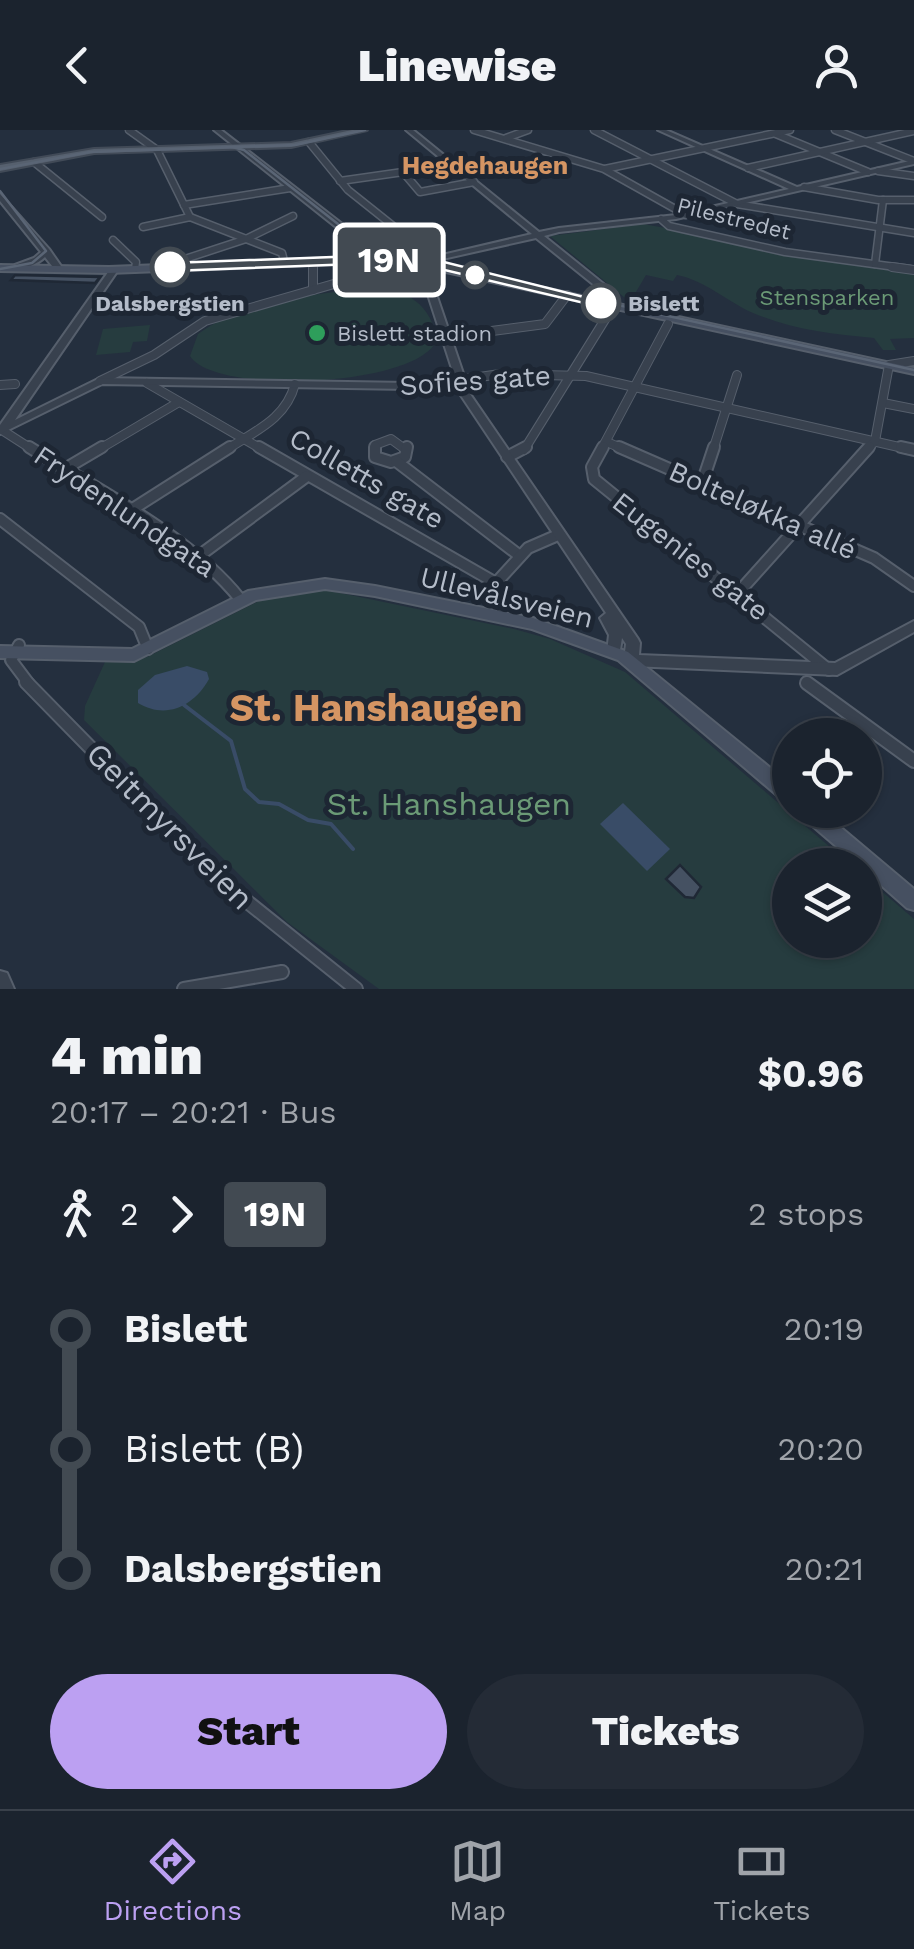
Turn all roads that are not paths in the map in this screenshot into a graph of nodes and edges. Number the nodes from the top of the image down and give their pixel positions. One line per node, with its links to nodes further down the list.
1 (130, 130): 19 (street)
2 (218, 130): 17 (street)
3 (363, 130): 13 (main road)
4 (408, 130): 24 (street)
5 (474, 130): 14 (street)
6 (528, 130): 14 (street)
7 (594, 130): 21 (street)
8 (665, 130): 18 (street)
9 (790, 130): 12 (street)
10 (835, 130): 15 (street)
11 (914, 131): 15 (street)
12 (770, 132): 18 (street); 20 (street)
13 (324, 135): 16 (main road)
14 (506, 138): 27 (street)
15 (866, 142): 20 (street); 23 (street)
16 (312, 145): 17 (main road); 32 (street)
17 (240, 147): 19 (main road); 34 (street)
18 (700, 149): 21 (street); 26 (street)
19 (157, 150): 22 (main road); 40 (street)
20 (820, 152): 26 (street); 30 (street)
21 (650, 160): 27 (street); 39 (street)
22 (34, 162): 25 (main road); 44 (street)
23 (914, 162): 28 (street)
24 (454, 164): 29 (street); 33 (street)
25 (1, 168)
26 (748, 168): 35 (street)
27 (604, 170): 42 (street)
28 (878, 170): 30 (street); 31 (street)
29 (404, 172): 32 (street); 33 (street)
30 (868, 172): 35 (street)
31 (914, 176)
32 (340, 180): 55 (street)
33 (474, 182): 49 (street)
34 (290, 188): 40 (street); 41 (street)
35 (799, 188): 37 (street); 39 (street)
36 (2, 200): 52 (street)
37 (883, 200): 38 (street); 47 (street)
38 (914, 200)
39 (732, 202): 42 (street); 47 (street)
40 (184, 206): 43 (street)
41 (312, 206): 51 (street); 54 (street)
42 (686, 215): 45 (street)
43 (190, 216): 46 (street); 51 (street)
44 (102, 217)
45 (660, 219): 49 (street, Pilestredet); 56 (street, Pilestredet)
46 (143, 228)
47 (881, 228): 48 (street); 56 (street)
48 (914, 233)
49 (538, 235): 55 (street, Pilestredet); 67 (street)
50 (113, 240): 62 (street)
51 (246, 240): 53 (street); 58 (street)
52 (46, 252): 59 (street); 61 (street)
53 (284, 261): 54 (main road); 58 (main road)
54 (389, 262): 55 (main road); 65 (street)
55 (427, 264): 66 (main road); 69 (street)
56 (875, 264): 64 (street, Pilestredet)
57 (313, 265): 65 (street)
58 (178, 266): 62 (main road)
59 (18, 267): 60 (main road); 61 (main road)
60 (0, 268)
61 (58, 268): 63 (main road)
62 (134, 269): 63 (main road)
63 (114, 270): 86 (street)
64 (914, 270)
65 (313, 290): 76 (street)
66 (567, 295): 67 (main road); 69 (street)
67 (614, 305): 71 (main road); 73 (street)
68 (668, 324): 81 (street, Eugenies gate)
69 (446, 337): 75 (street)
70 (914, 360): 71 (street)
71 (889, 365): 72 (main road); 83 (street)
72 (914, 371)
73 (572, 374): 75 (street, Sofies gate); 81 (street, Sofies gate); 91 (street)
74 (738, 376): 84 (street)
75 (459, 380): 79 (street, Sofies gate); 91 (street)
76 (100, 381): 77 (street, Sofies gate); 86 (street)
77 (147, 383): 79 (street, Sofies gate); 82 (street, Colletts gate)
78 (15, 384): 80 (street)
79 (295, 384): 87 (street)
80 (0, 385)
81 (635, 386): 84 (street, Sofies gate); 88 (street, Eugenies gate)
82 (178, 402): 87 (street, Colletts gate); 93 (street)
83 (883, 403): 85 (street); 89 (street)
84 (728, 408): 89 (street, Sofies gate); 95 (street)
85 (914, 410)
86 (1, 430): 93 (street, Frydenlundgata)
87 (244, 439): 94 (street, Colletts gate); 96 (street)
88 (607, 442): 95 (street, Bolteløkka allé); 104 (street, Eugenies gate)
89 (876, 442): 90 (street, Sofies gate); 98 (street)
90 (914, 450)
91 (507, 458): 99 (street)
92 (396, 461): 100 (street)
93 (63, 470): 96 (street, Frydenlundgata)
94 (308, 476): 101 (street); 102 (street, Colletts gate)
95 (702, 483): 98 (street, Bolteløkka allé)
96 (128, 512): 101 (street, Frydenlundgata)
97 (0, 519): 110 (street)
98 (799, 526): 103 (street, Bolteløkka allé); 104 (street)
99 (558, 535): 100 (street); 105 (street)
100 (520, 556): 102 (street)
101 (196, 558): 106 (street, Frydenlundgata)
102 (496, 583): 107 (street)
103 (914, 586)
104 (738, 592): 113 (street, Eugenies gate)
105 (596, 593): 111 (street); 112 (street)
106 (240, 599): 107 (main road, Ullevålsveien); 110 (main road, Ullevålsveien)
107 (501, 616): 111 (main road, Ullevålsveien)
108 (914, 626): 113 (street, Ullevålsveien)
109 (8, 649): 110 (main road, Ullevålsveien); 123 (street, Geitmyrsveien)
110 (148, 649)
111 (614, 652): 112 (main road, Ullevålsveien)
112 (631, 660): 113 (street, Ullevålsveien); 116 (main road)
113 (828, 670)
114 (806, 682): 115 (street)
115 (914, 760)
116 (772, 781)
117 (828, 828): 118 (main road)
118 (914, 902)
119 (282, 972): 122 (street)
120 (0, 980): 121 (street)
121 (5, 989)
122 (184, 989)
123 (356, 989)

